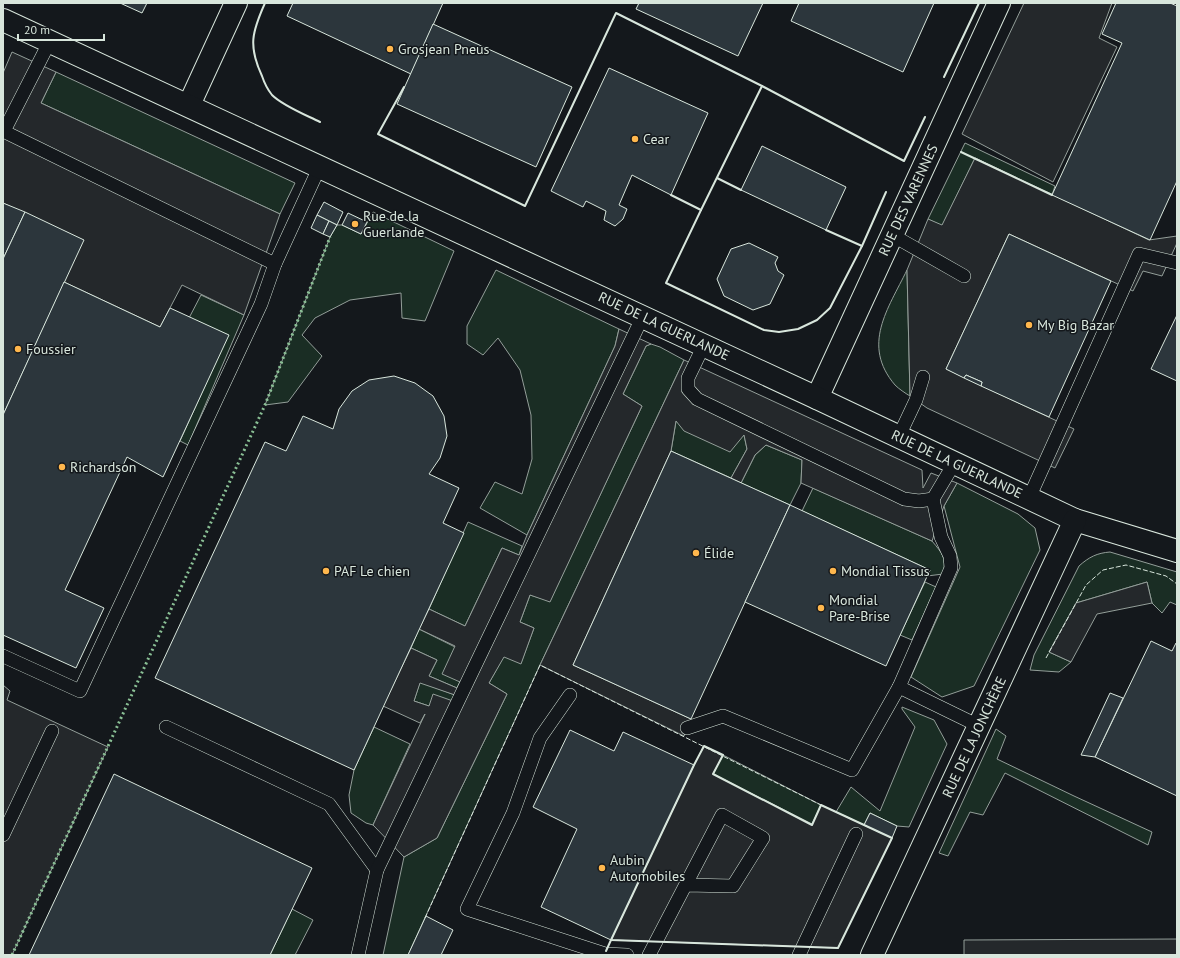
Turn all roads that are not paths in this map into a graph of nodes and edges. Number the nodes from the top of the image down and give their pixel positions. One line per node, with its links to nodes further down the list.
1 (236, 3): 5 (street)
2 (999, 3): 8 (street, RUE DES VARENNES)
3 (3, 20): 4 (street, RUE DE LA GUERLANDE)
4 (50, 41): 5 (street, RUE DE LA GUERLANDE); 6 (lane)
5 (189, 105): 7 (street, RUE DE LA GUERLANDE)
6 (3, 131): 10 (lane)
7 (320, 166): 10 (lane); 12 (street, RUE DE LA GUERLANDE)
8 (892, 235): 11 (lane); 15 (street, RUE DES VARENNES)
9 (1177, 263): 18 (lane)
10 (275, 264): 22 (lane)
11 (964, 276)
12 (643, 316): 13 (street, RUE DE LA GUERLANDE); 31 (lane)
13 (704, 345): 15 (street, RUE DE LA GUERLANDE); 19 (lane)
14 (923, 376): 16 (lane)
15 (818, 398): 16 (street, RUE DE LA GUERLANDE)
16 (899, 436): 17 (street, RUE DE LA GUERLANDE)
17 (955, 462): 18 (street, RUE DE LA GUERLANDE); 19 (lane)
18 (1029, 498): 20 (street, RUE DE LA GUERLANDE)
19 (933, 499): 23 (lane)
20 (1075, 520): 21 (street, RUE DE LA GUERLANDE); 25 (street, RUE DE LA JONCHÈRE)
21 (1177, 551)
22 (3, 656)
23 (899, 687): 25 (lane); 27 (lane)
24 (570, 695): 34 (lane)
25 (979, 726): 37 (street, RUE DE LA JONCHÈRE)
26 (166, 727): 31 (lane)
27 (687, 728)
28 (52, 731): 30 (lane)
29 (856, 834): 36 (lane)
30 (3, 835)
31 (377, 870): 33 (lane)
32 (686, 885): 32 (lane); 35 (lane)
33 (358, 955)
34 (627, 955)
35 (649, 955)
36 (799, 955)
37 (872, 955)

